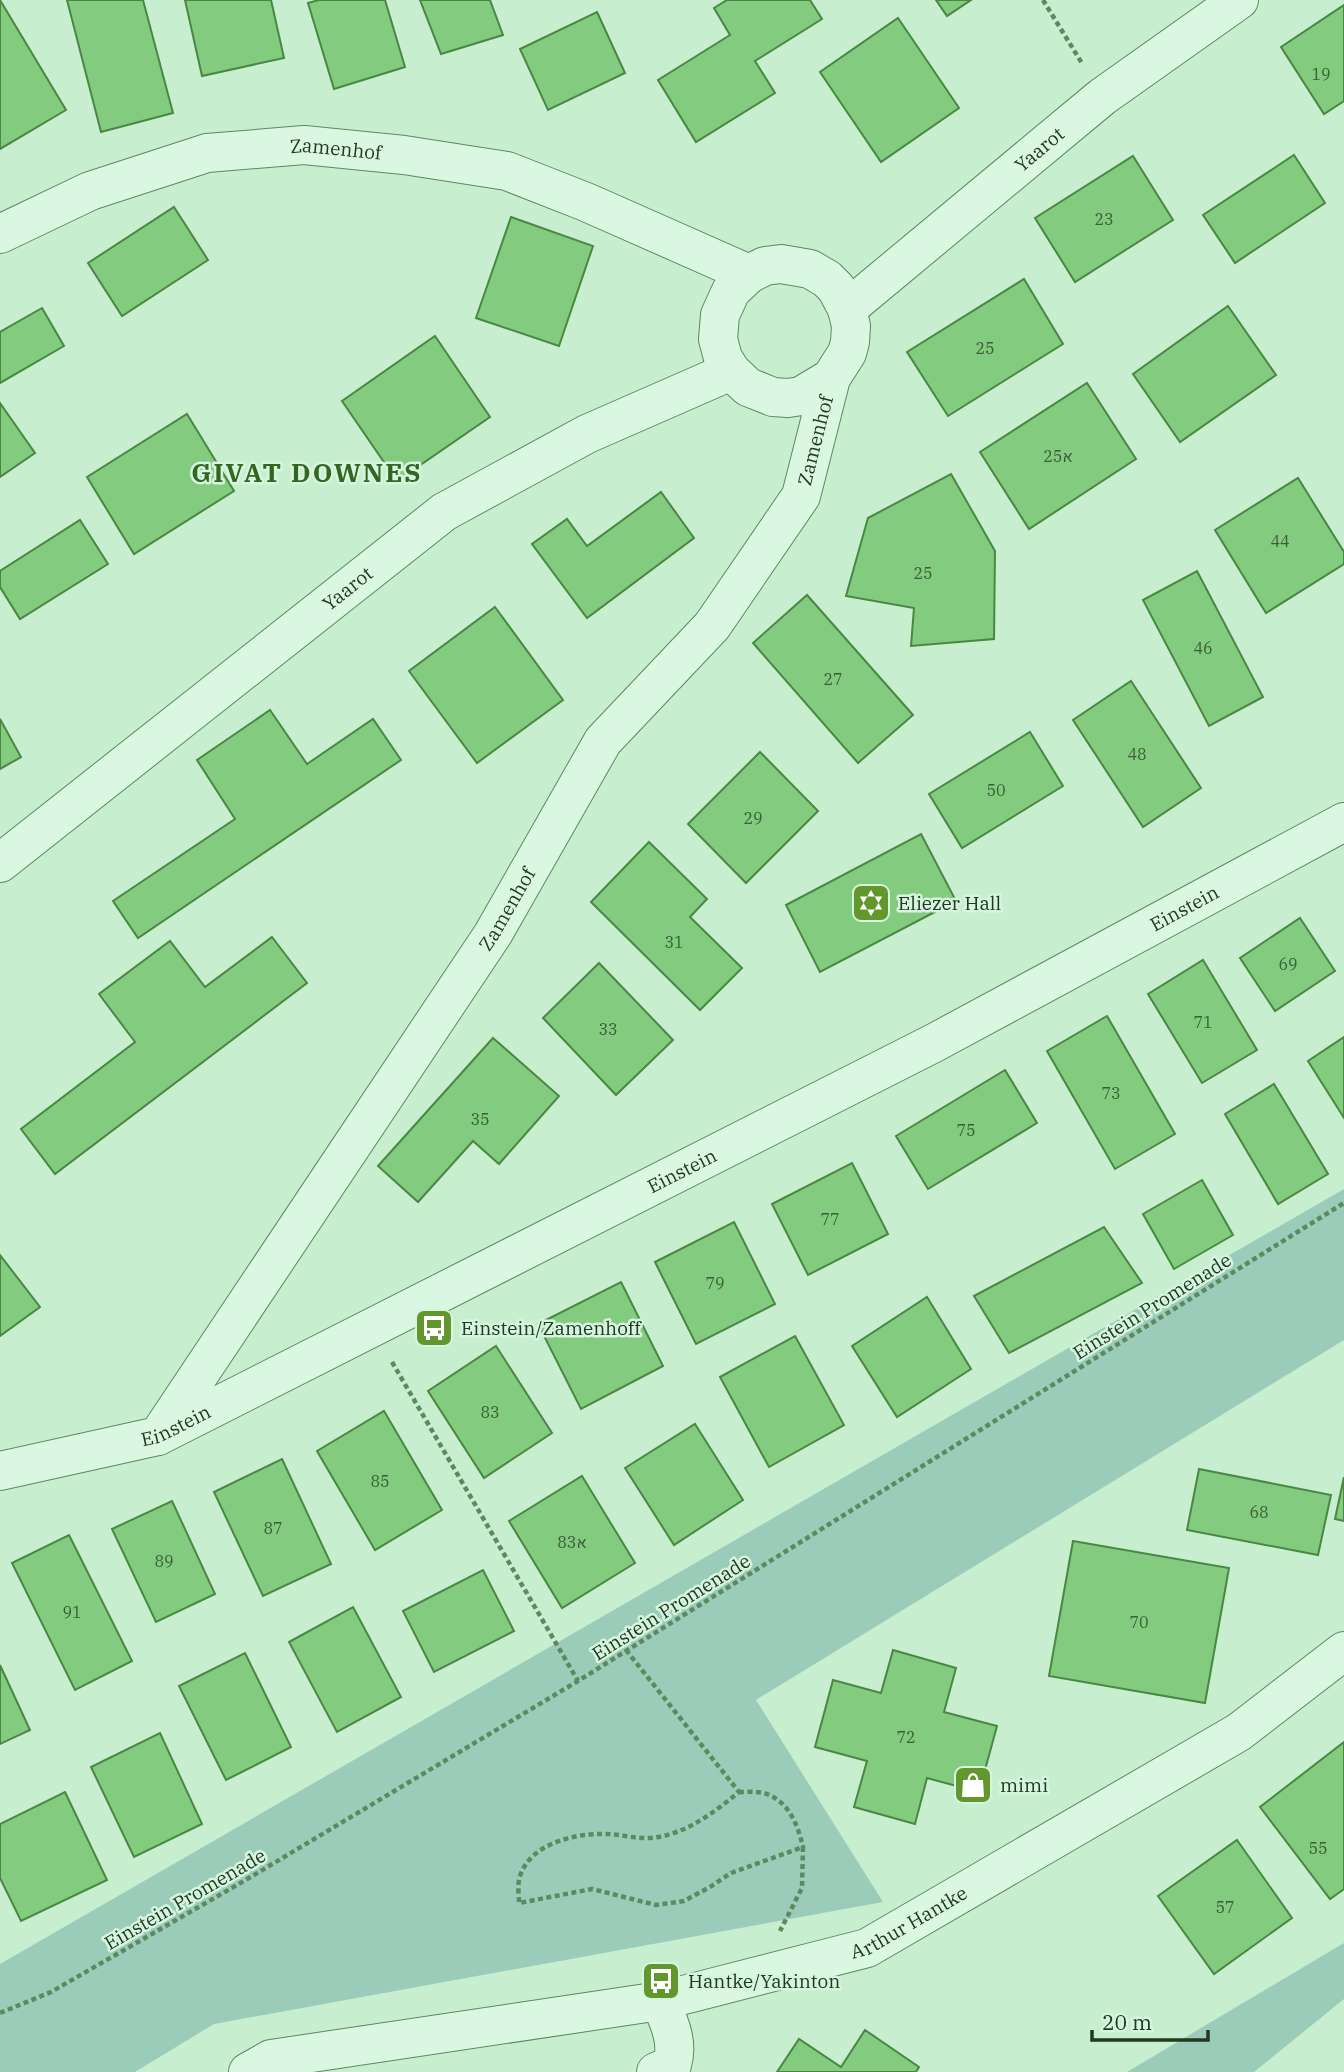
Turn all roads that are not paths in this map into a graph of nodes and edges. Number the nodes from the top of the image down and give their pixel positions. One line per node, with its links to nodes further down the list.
1 (1239, 0): 4 (street, Yaarot)
2 (0, 234): 3 (street, Zamenhof)
3 (749, 274): 4 (street); 5 (street)
4 (847, 309): 6 (street)
5 (731, 372): 6 (street); 8 (street, Yaarot)
6 (831, 378): 9 (street, Zamenhof)
7 (1344, 822): 9 (street, Einstein)
8 (0, 863)
9 (158, 1436): 10 (street, Einstein)
10 (0, 1471)
11 (1344, 1651): 12 (street, Arthur Hantke)
12 (660, 2001): 13 (street, Arthur Hantke); 14 (street)
13 (248, 2072)
14 (656, 2072)

